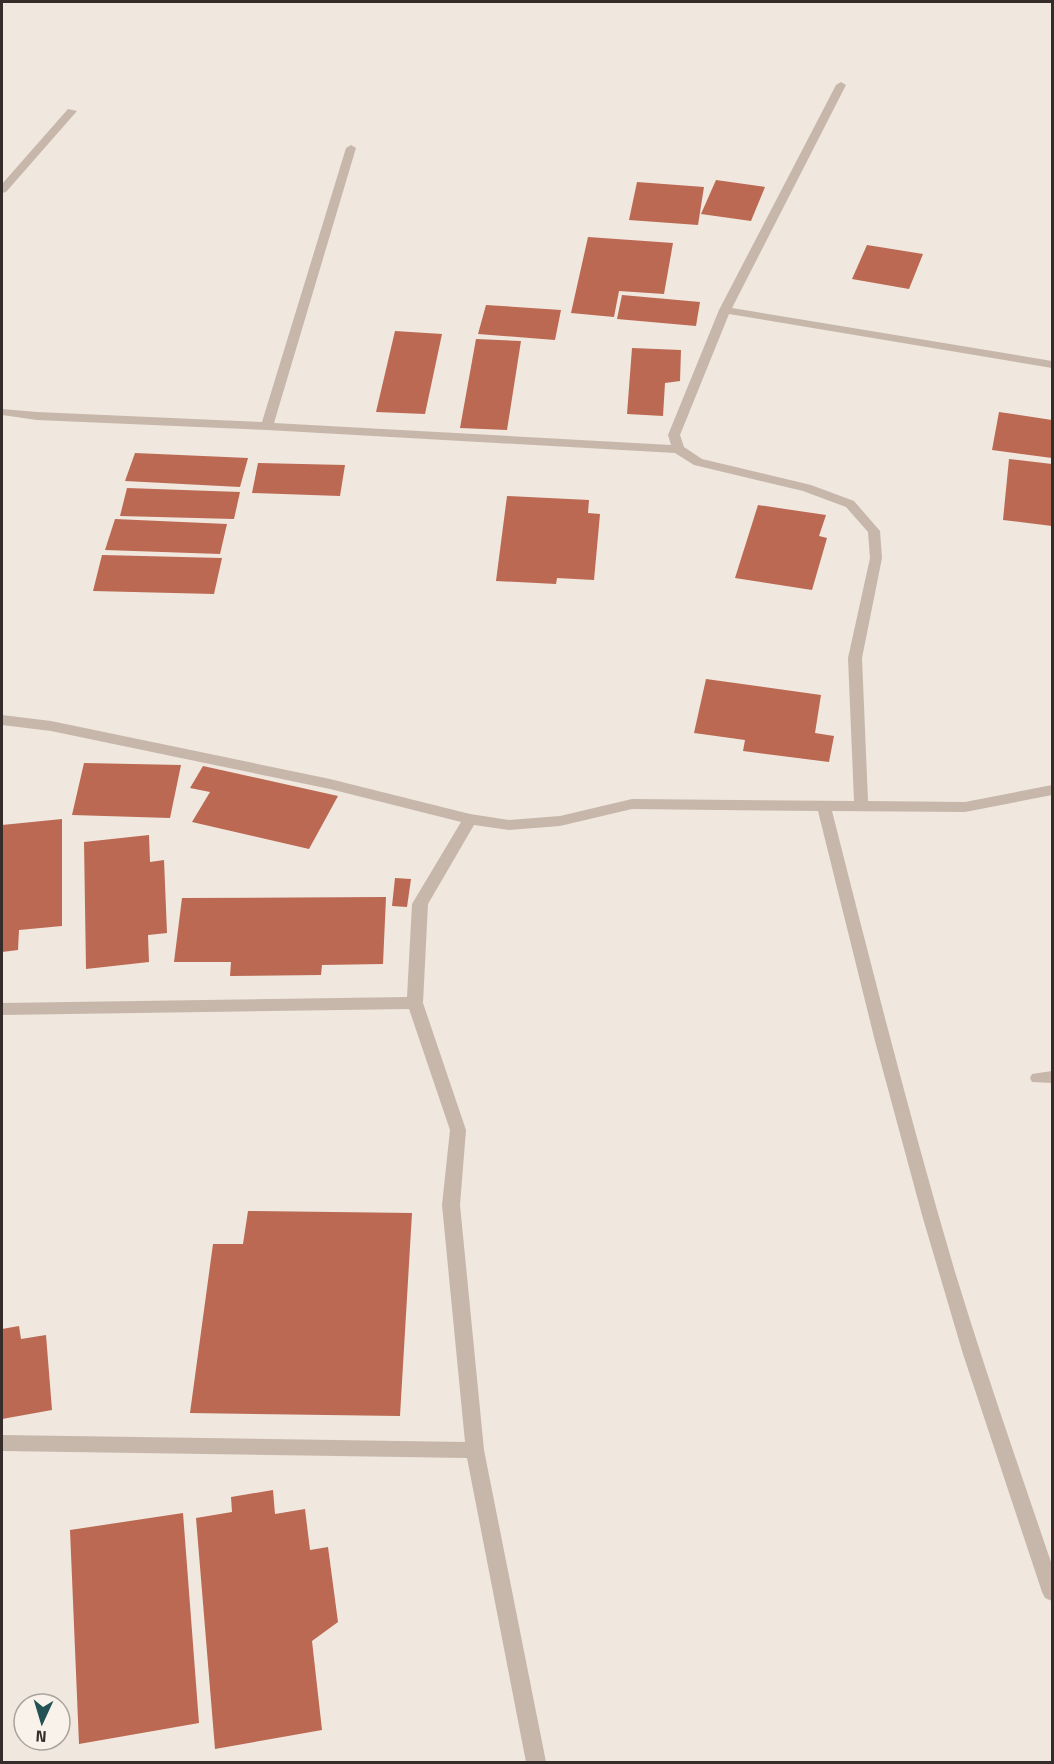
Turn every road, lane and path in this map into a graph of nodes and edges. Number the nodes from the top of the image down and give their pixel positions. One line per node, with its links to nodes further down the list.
1 (841, 85): 5 (street)
2 (72, 111): 4 (street)
3 (351, 148): 8 (street)
4 (2, 190)
5 (724, 310): 6 (street); 9 (street)
6 (1053, 365)
7 (2, 412): 8 (street)
8 (267, 426): 9 (street)
9 (678, 449): 13 (street)
10 (2, 720): 14 (street)
11 (1053, 790): 13 (street)
12 (824, 807): 13 (street); 14 (street); 19 (street)
13 (861, 807)
14 (470, 819): 15 (street)
15 (414, 1003): 16 (street); 18 (street)
16 (2, 1009)
17 (2, 1443): 18 (street)
18 (475, 1450): 20 (street)
19 (1053, 1592)
20 (536, 1762)

